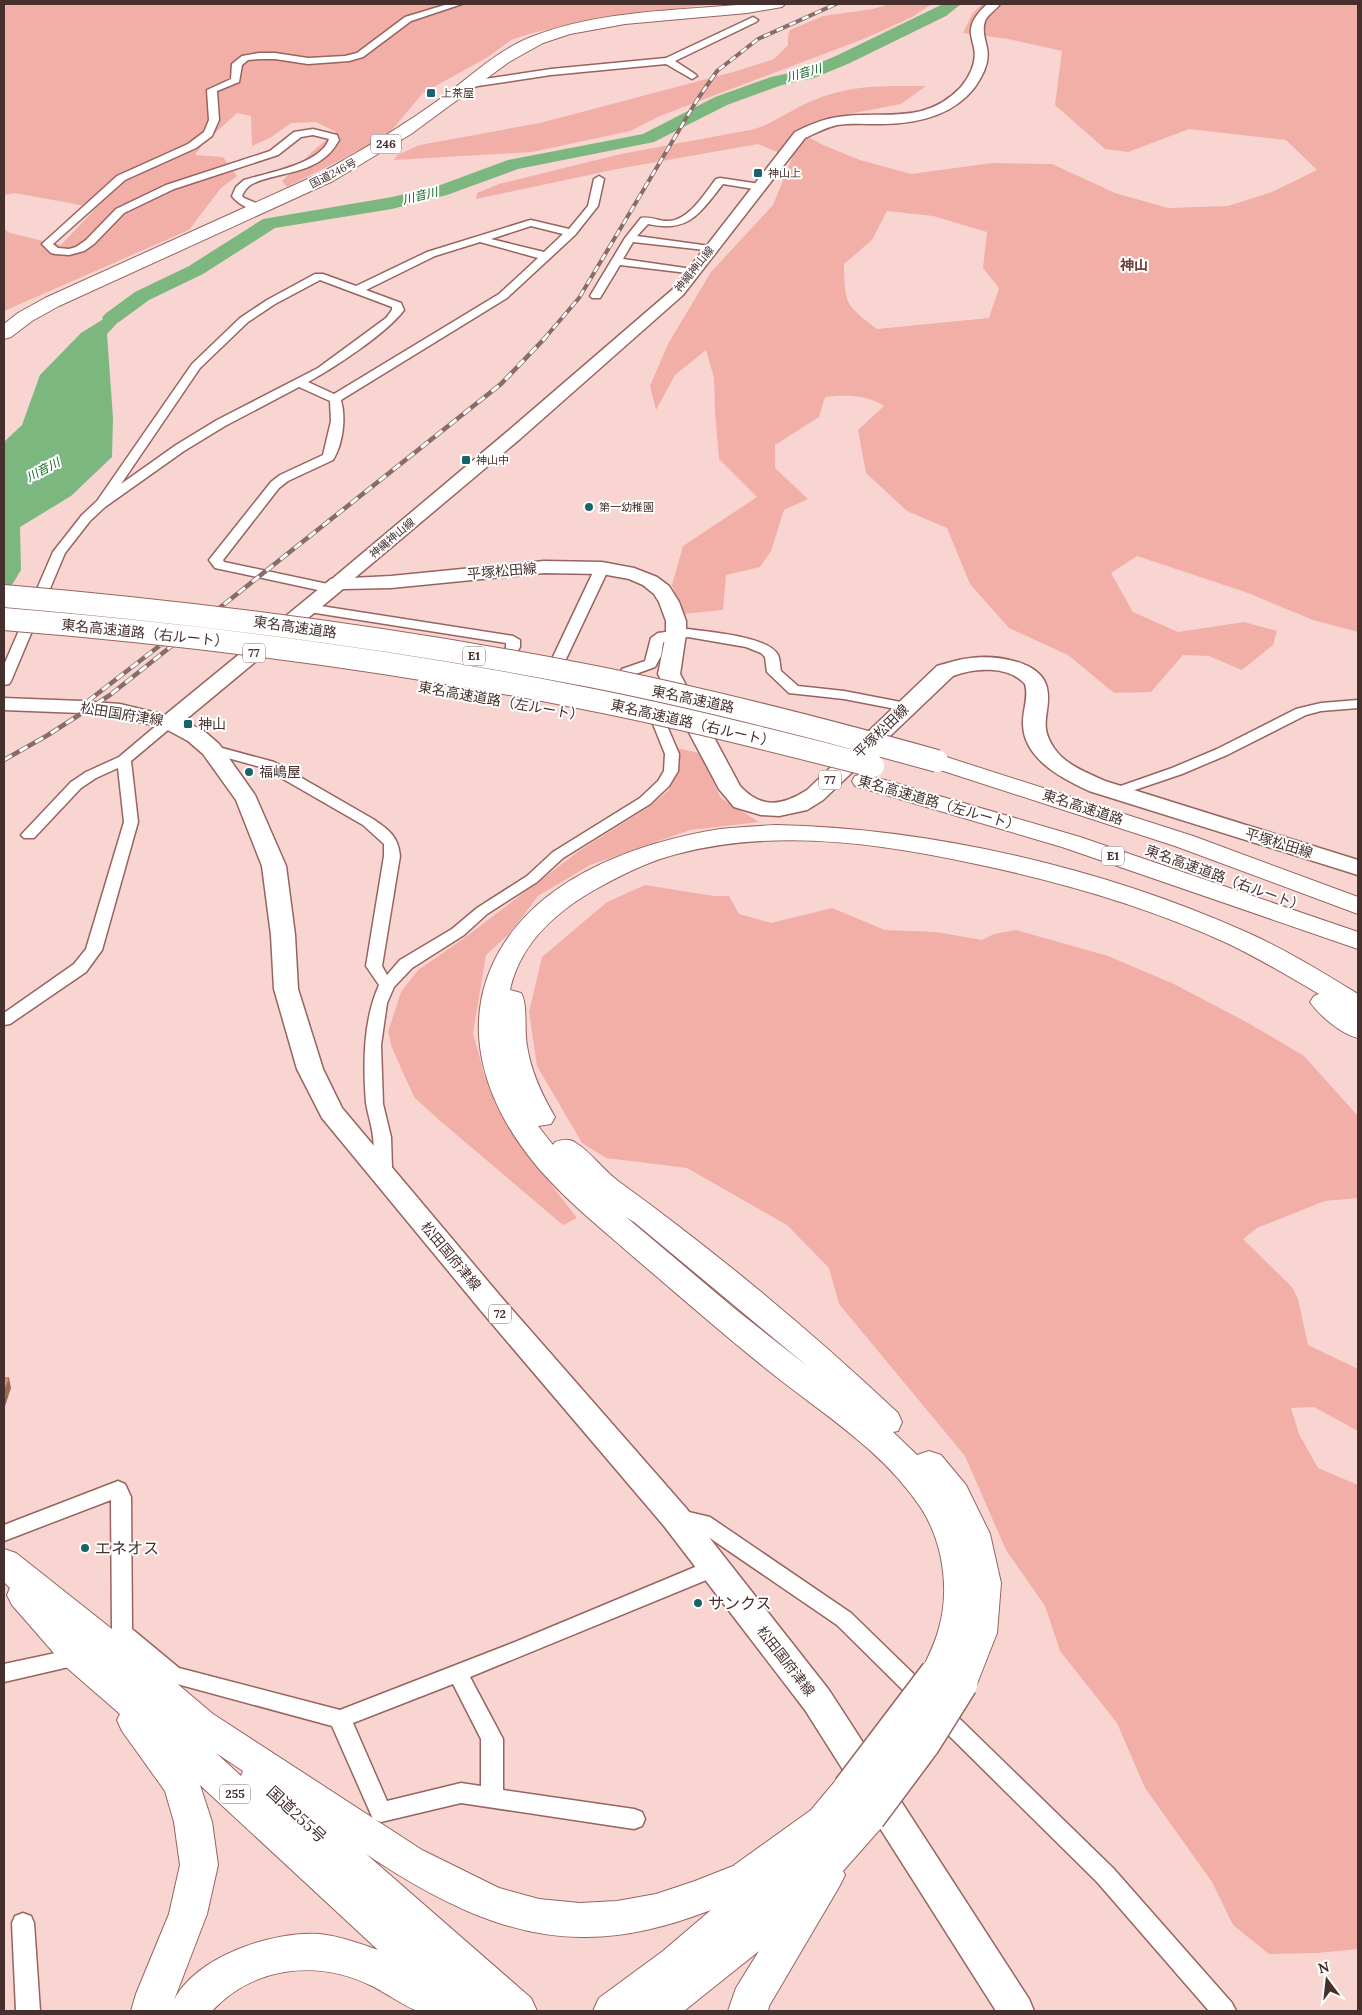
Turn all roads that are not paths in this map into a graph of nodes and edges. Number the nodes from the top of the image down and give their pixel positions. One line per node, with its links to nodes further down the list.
1 (457, 4): 10 (street)
2 (777, 4): 7 (highway, 国道246号 / 246)
3 (994, 4): 9 (main road, 神縄神山線)
4 (752, 20): 5 (street)
5 (668, 61): 6 (street); 7 (street)
6 (692, 76)
7 (471, 84): 10 (highway, 国道246号 / 246)
8 (599, 180): 11 (street)
9 (760, 187): 13 (street); 14 (main road, 神縄神山線)
10 (260, 208): 20 (highway, 国道246号 / 246)
11 (570, 233): 12 (street); 15 (street)
12 (479, 238): 15 (street); 18 (street)
13 (630, 238): 14 (street); 16 (street)
14 (710, 249): 17 (main road, 神縄神山線)
15 (545, 256): 22 (street)
16 (618, 261): 17 (street); 19 (street)
17 (692, 272): 25 (main road, 神縄神山線)
18 (357, 290): 21 (street); 23 (street)
19 (596, 296)
20 (4, 333)
21 (298, 382): 22 (street); 23 (street)
22 (335, 400): 25 (street)
23 (101, 504): 35 (street)
24 (602, 568): 25 (main road, 平塚松田線 / 77); 29 (main road, 平塚松田線 / 77); 34 (street)
25 (335, 586): 27 (main road, 77)
26 (4, 596): 43 (highway, 東名高速道路 / E1, bridge)
27 (308, 608): 33 (street); 39 (main road, 77)
28 (4, 619): 42 (highway, 東名高速道路（右ルート） / E1, bridge)
29 (676, 634): 32 (street); 38 (street); 38 (main road, 平塚松田線 / 77)
30 (4, 635): 42 (highway, 東名高速道路（左ルート） / E1)
31 (445, 664): 33 (street)
32 (627, 672): 34 (street); 53 (street)
33 (498, 673): 34 (street)
34 (550, 678)
35 (4, 681)
36 (4, 704): 39 (main road, 松田国府津線 / 72)
37 (1358, 704): 44 (street)
38 (906, 707): 44 (main road, 平塚松田線 / 77)
39 (169, 722): 40 (main road, 松田国府津線 / 72); 41 (street)
40 (212, 749): 53 (street); 57 (main road, 松田国府津線 / 72)
41 (124, 760): 46 (street); 55 (street)
42 (869, 774): 45 (highway, 東名高速道路（左ルート） / E1); 50 (highway, 東名高速道路（右ルート） / E1)
43 (1002, 780): 48 (highway); 49 (highway, 東名高速道路 / E1)
44 (1117, 792): 47 (main road, 平塚松田線 / 77)
45 (940, 803): 51 (highway, 東名高速道路（左ルート） / E1); 52 (highway)
46 (29, 834)
47 (1358, 868)
48 (1358, 887)
49 (1358, 906)
50 (1358, 928)
51 (1358, 941)
52 (1358, 959)
53 (387, 985): 57 (street)
54 (1354, 1004): 66 (highway)
55 (4, 1020)
56 (1358, 1029): 66 (highway)
57 (386, 1178): 58 (main road, 松田国府津線 / 72)
58 (675, 1516): 61 (main road, 松田国府津線 / 72); 85 (street)
59 (4, 1533): 63 (street)
60 (4, 1563): 63 (highway, 国道255号 / 255)
61 (714, 1568): 65 (street); 84 (main road, 松田国府津線 / 72)
62 (4, 1572): 63 (highway, 国道255号 / 255)
63 (104, 1645): 64 (street); 67 (street); 68 (highway, 国道255号 / 255); 75 (highway); 78 (highway, 国道255号 / 255)
64 (4, 1673)
65 (458, 1674): 67 (street); 69 (street)
66 (949, 1679): 70 (highway, bridge)
67 (340, 1719): 69 (street)
68 (204, 1726): 70 (highway); 79 (highway, 国道255号 / 255)
69 (492, 1798): 71 (street)
70 (847, 1817): 73 (highway); 80 (highway); 83 (highway)
71 (634, 1819)
72 (23, 1923): 74 (street)
73 (756, 1929): 81 (highway); 82 (highway)
74 (28, 2011)
75 (151, 2011)
76 (190, 2011): 77 (highway)
77 (450, 2011)
78 (471, 2011)
79 (517, 2011)
80 (613, 2011)
81 (653, 2011)
82 (679, 2011)
83 (748, 2011)
84 (1016, 2011)
85 (1224, 2011)

